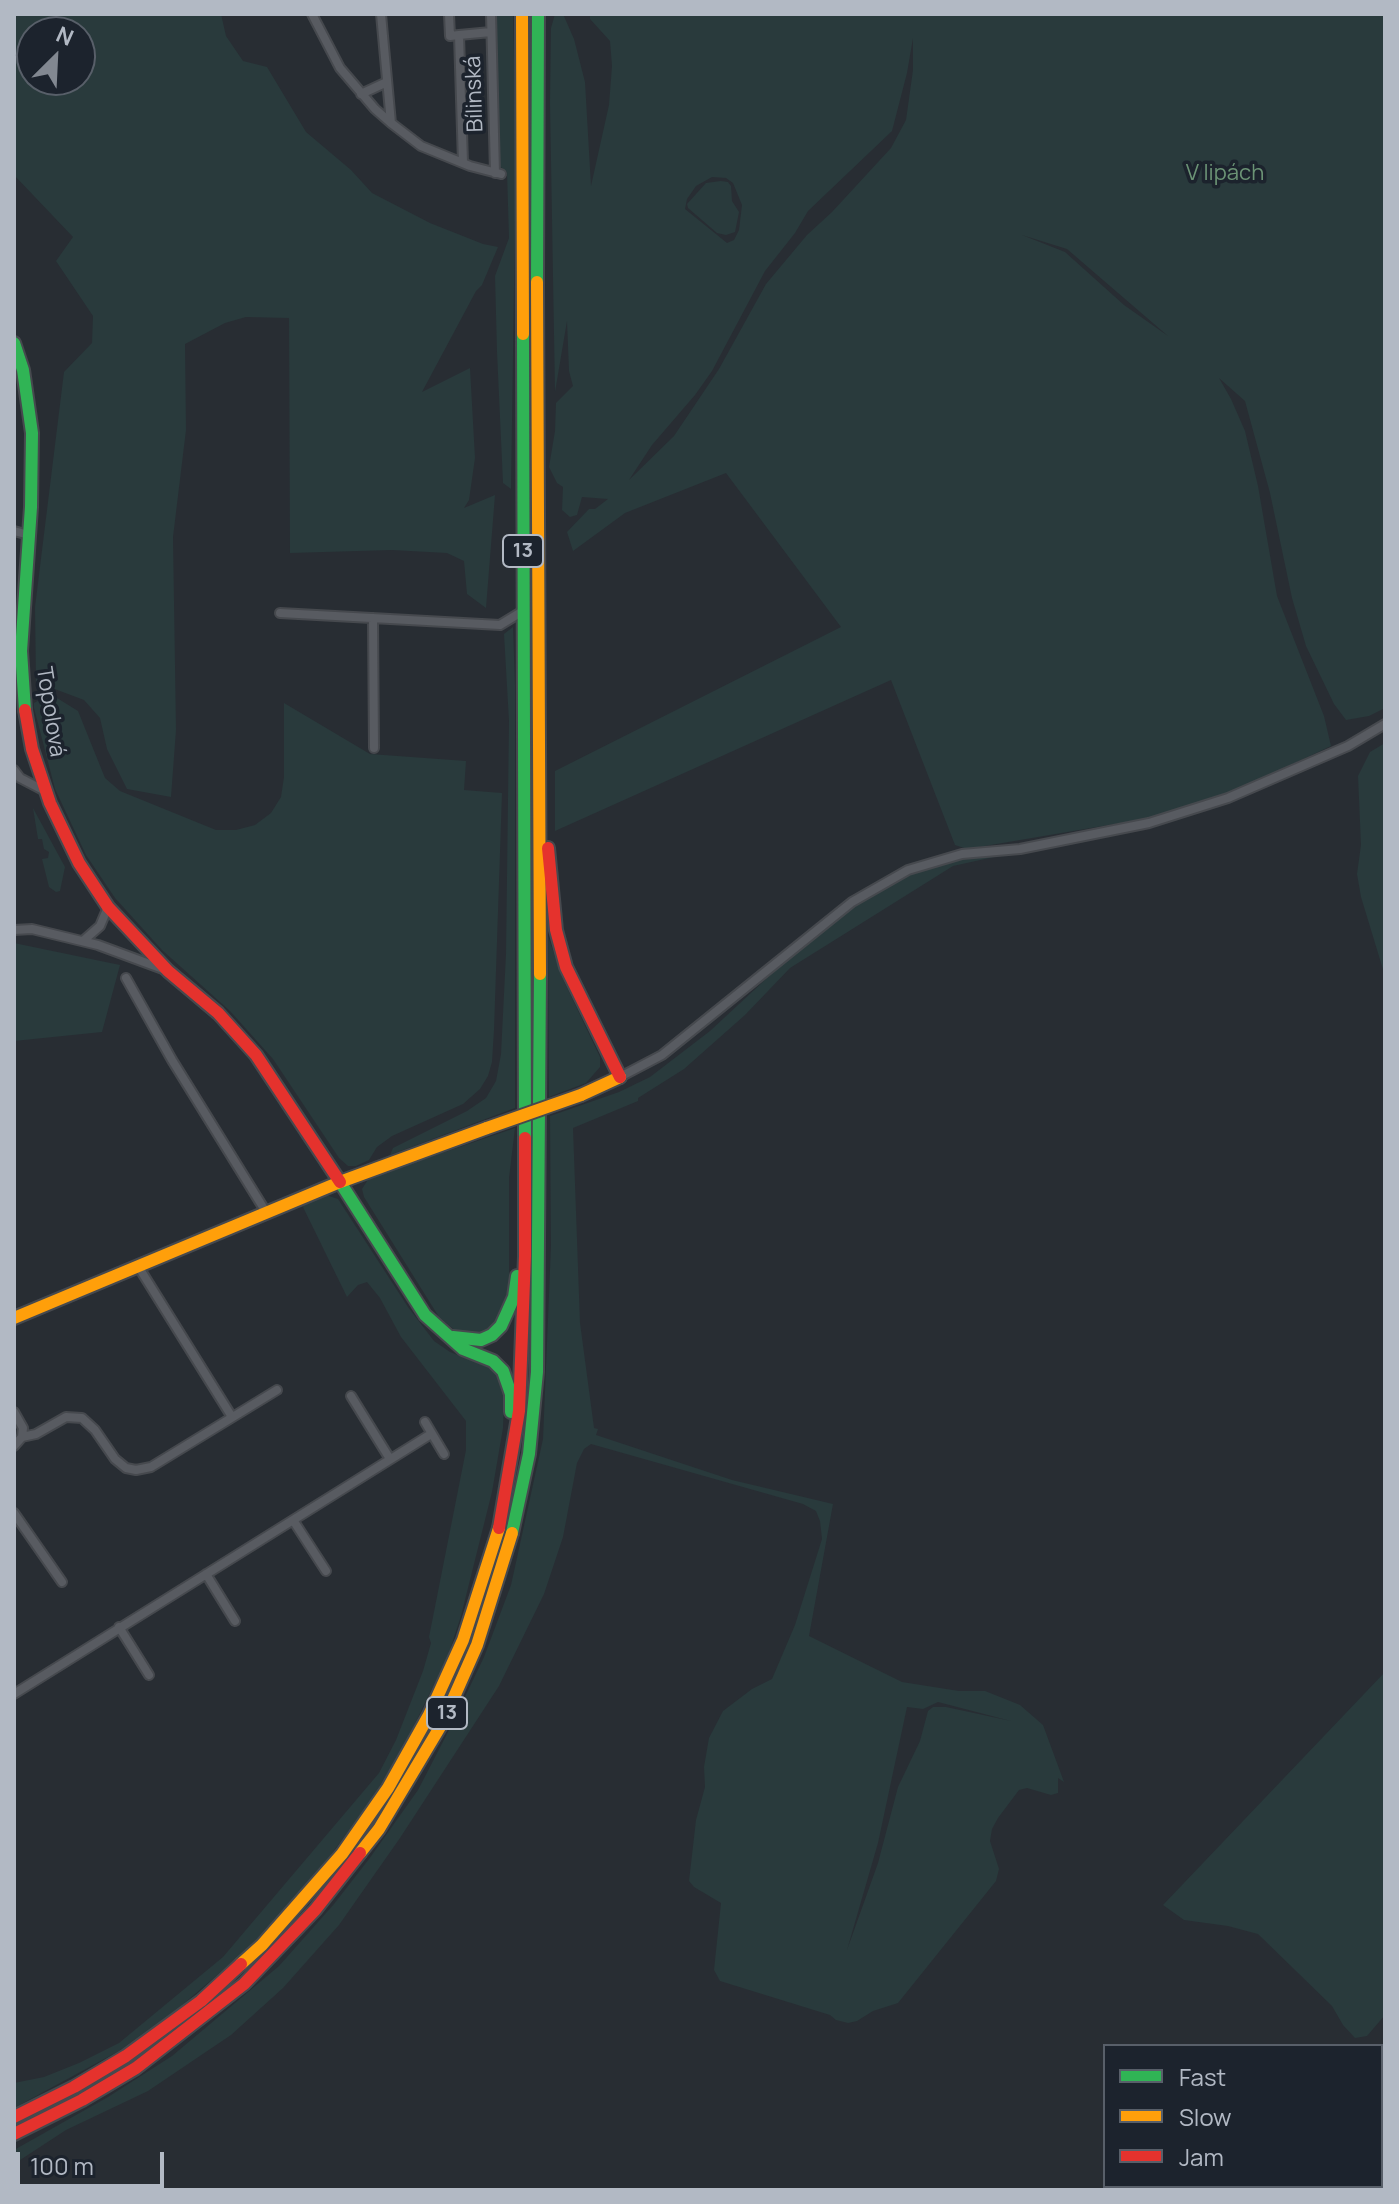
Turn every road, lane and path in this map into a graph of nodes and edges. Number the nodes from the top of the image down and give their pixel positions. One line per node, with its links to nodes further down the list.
1 (312, 14): 10 (street)
2 (381, 14): 9 (street)
3 (449, 14): 8 (street)
4 (491, 14): 7 (street, Bílinská)
5 (522, 14): 16 (main road, 13)
6 (538, 14): 23 (main road, 13)
7 (491, 32): 8 (street); 12 (street, Bílinská)
8 (459, 35): 12 (street)
9 (387, 82): 10 (street); 11 (street)
10 (361, 94): 11 (street)
11 (391, 123): 12 (street)
12 (463, 163)
13 (14, 343): 15 (main road, Topolová)
14 (14, 531): 15 (street)
15 (29, 535): 22 (main road, Topolová)
16 (523, 611): 18 (street); 30 (main road, 13)
17 (280, 613): 18 (street)
18 (373, 618): 20 (street)
19 (1385, 724): 29 (street)
20 (374, 748)
21 (14, 770): 22 (street)
22 (45, 791): 24 (main road, Topolová)
23 (541, 791): 29 (main road); 57 (main road, 13)
24 (108, 907): 26 (street); 27 (main road, Topolová)
25 (14, 930): 26 (street)
26 (83, 941): 27 (street)
27 (168, 971): 31 (main road, Topolová)
28 (126, 978): 32 (street)
29 (620, 1077): 31 (main road, bridge)
30 (524, 1136): 35 (main road); 51 (main road, 13)
31 (340, 1182): 32 (main road); 35 (main road, Topolová)
32 (266, 1212): 33 (main road)
33 (138, 1266): 34 (main road); 39 (street)
34 (14, 1318)
35 (446, 1336): 51 (main road, Topolová)
36 (277, 1390): 39 (street)
37 (351, 1396): 45 (street)
38 (14, 1412): 42 (street)
39 (232, 1417): 42 (street)
40 (425, 1422): 41 (street)
41 (431, 1434): 44 (street); 45 (street)
42 (22, 1437): 43 (street)
43 (14, 1446)
44 (444, 1454)
45 (390, 1459): 47 (street)
46 (14, 1513): 50 (street)
47 (293, 1520): 48 (street); 49 (street)
48 (326, 1571)
49 (206, 1574): 52 (street); 53 (street)
50 (62, 1582)
51 (473, 1613): 56 (main road, 13)
52 (235, 1621)
53 (119, 1627): 54 (street); 55 (street)
54 (149, 1675)
55 (14, 1694)
56 (14, 2117)
57 (18, 2134)

